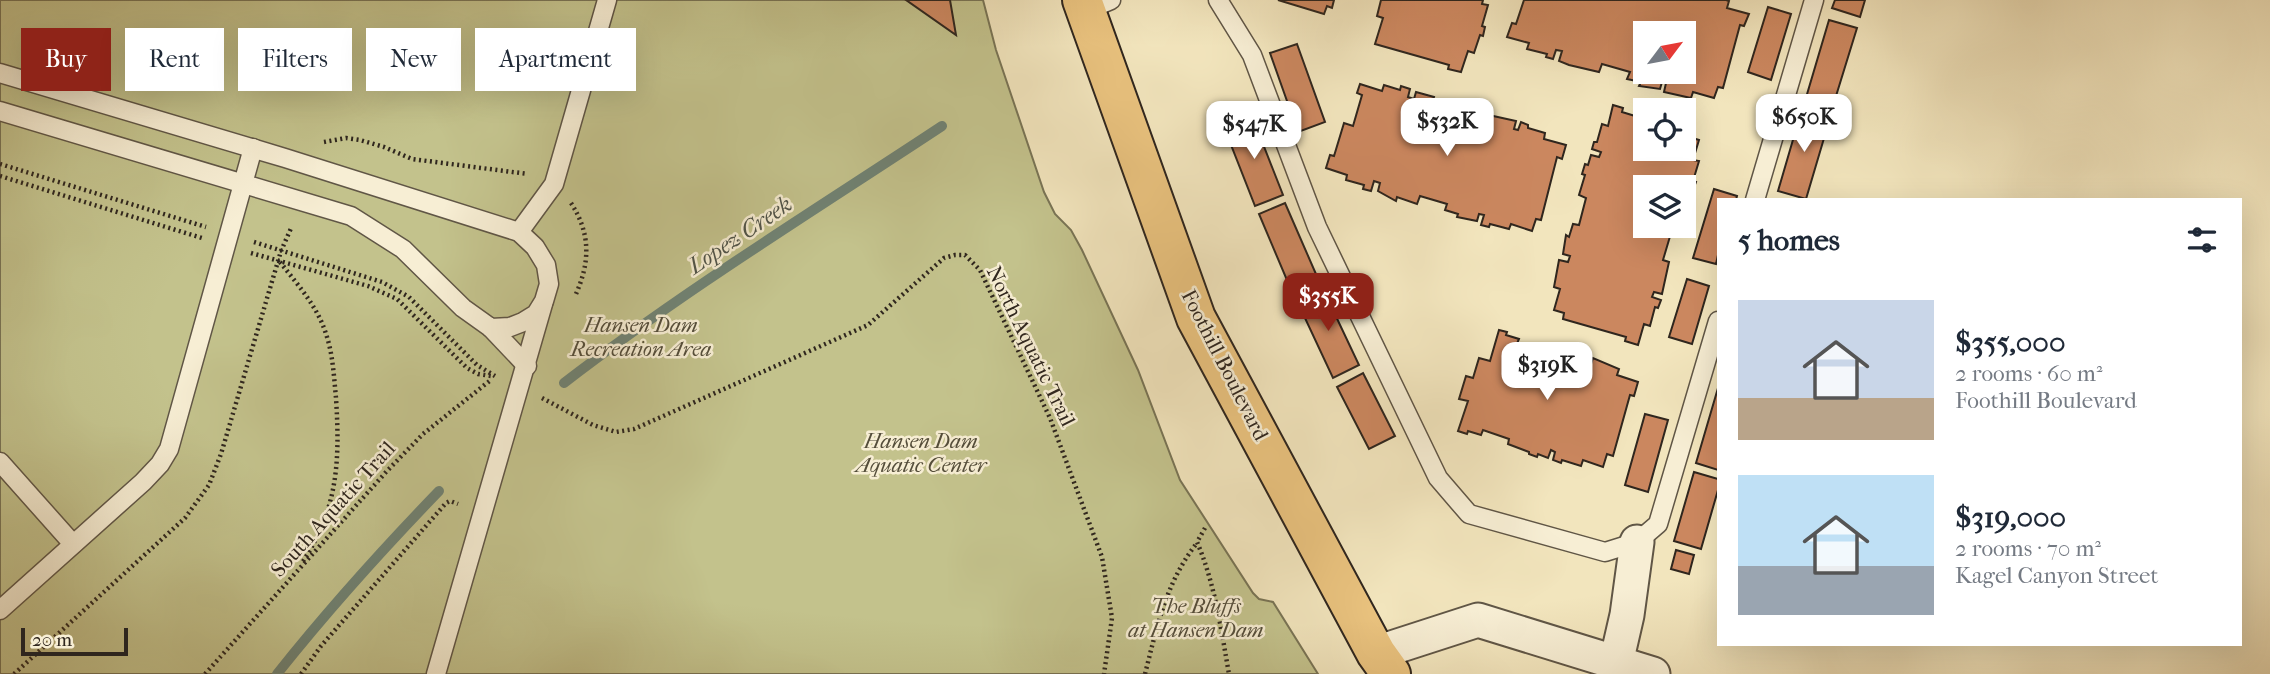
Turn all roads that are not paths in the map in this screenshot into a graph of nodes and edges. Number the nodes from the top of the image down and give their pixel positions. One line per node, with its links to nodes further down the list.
1 (607, 0): 10 (lane)
2 (1218, 0): 16 (lane)
3 (1814, 0): 9 (lane)
4 (1092, 4): 20 (main road, Foothill Boulevard)
5 (0, 73): 7 (lane)
6 (0, 111): 8 (lane)
7 (253, 148): 8 (lane); 10 (lane)
8 (244, 183): 13 (lane); 17 (lane)
9 (1756, 198)
10 (519, 232): 11 (lane)
11 (544, 301): 13 (lane); 14 (lane)
12 (1717, 324): 16 (lane)
13 (491, 328): 14 (lane)
14 (527, 366): 21 (lane)
15 (0, 462): 17 (lane)
16 (1637, 542): 19 (street)
17 (73, 544): 18 (lane)
18 (0, 610)
19 (1616, 663): 20 (street); 22 (street)
20 (1384, 664)
21 (436, 674)
22 (1653, 674)

